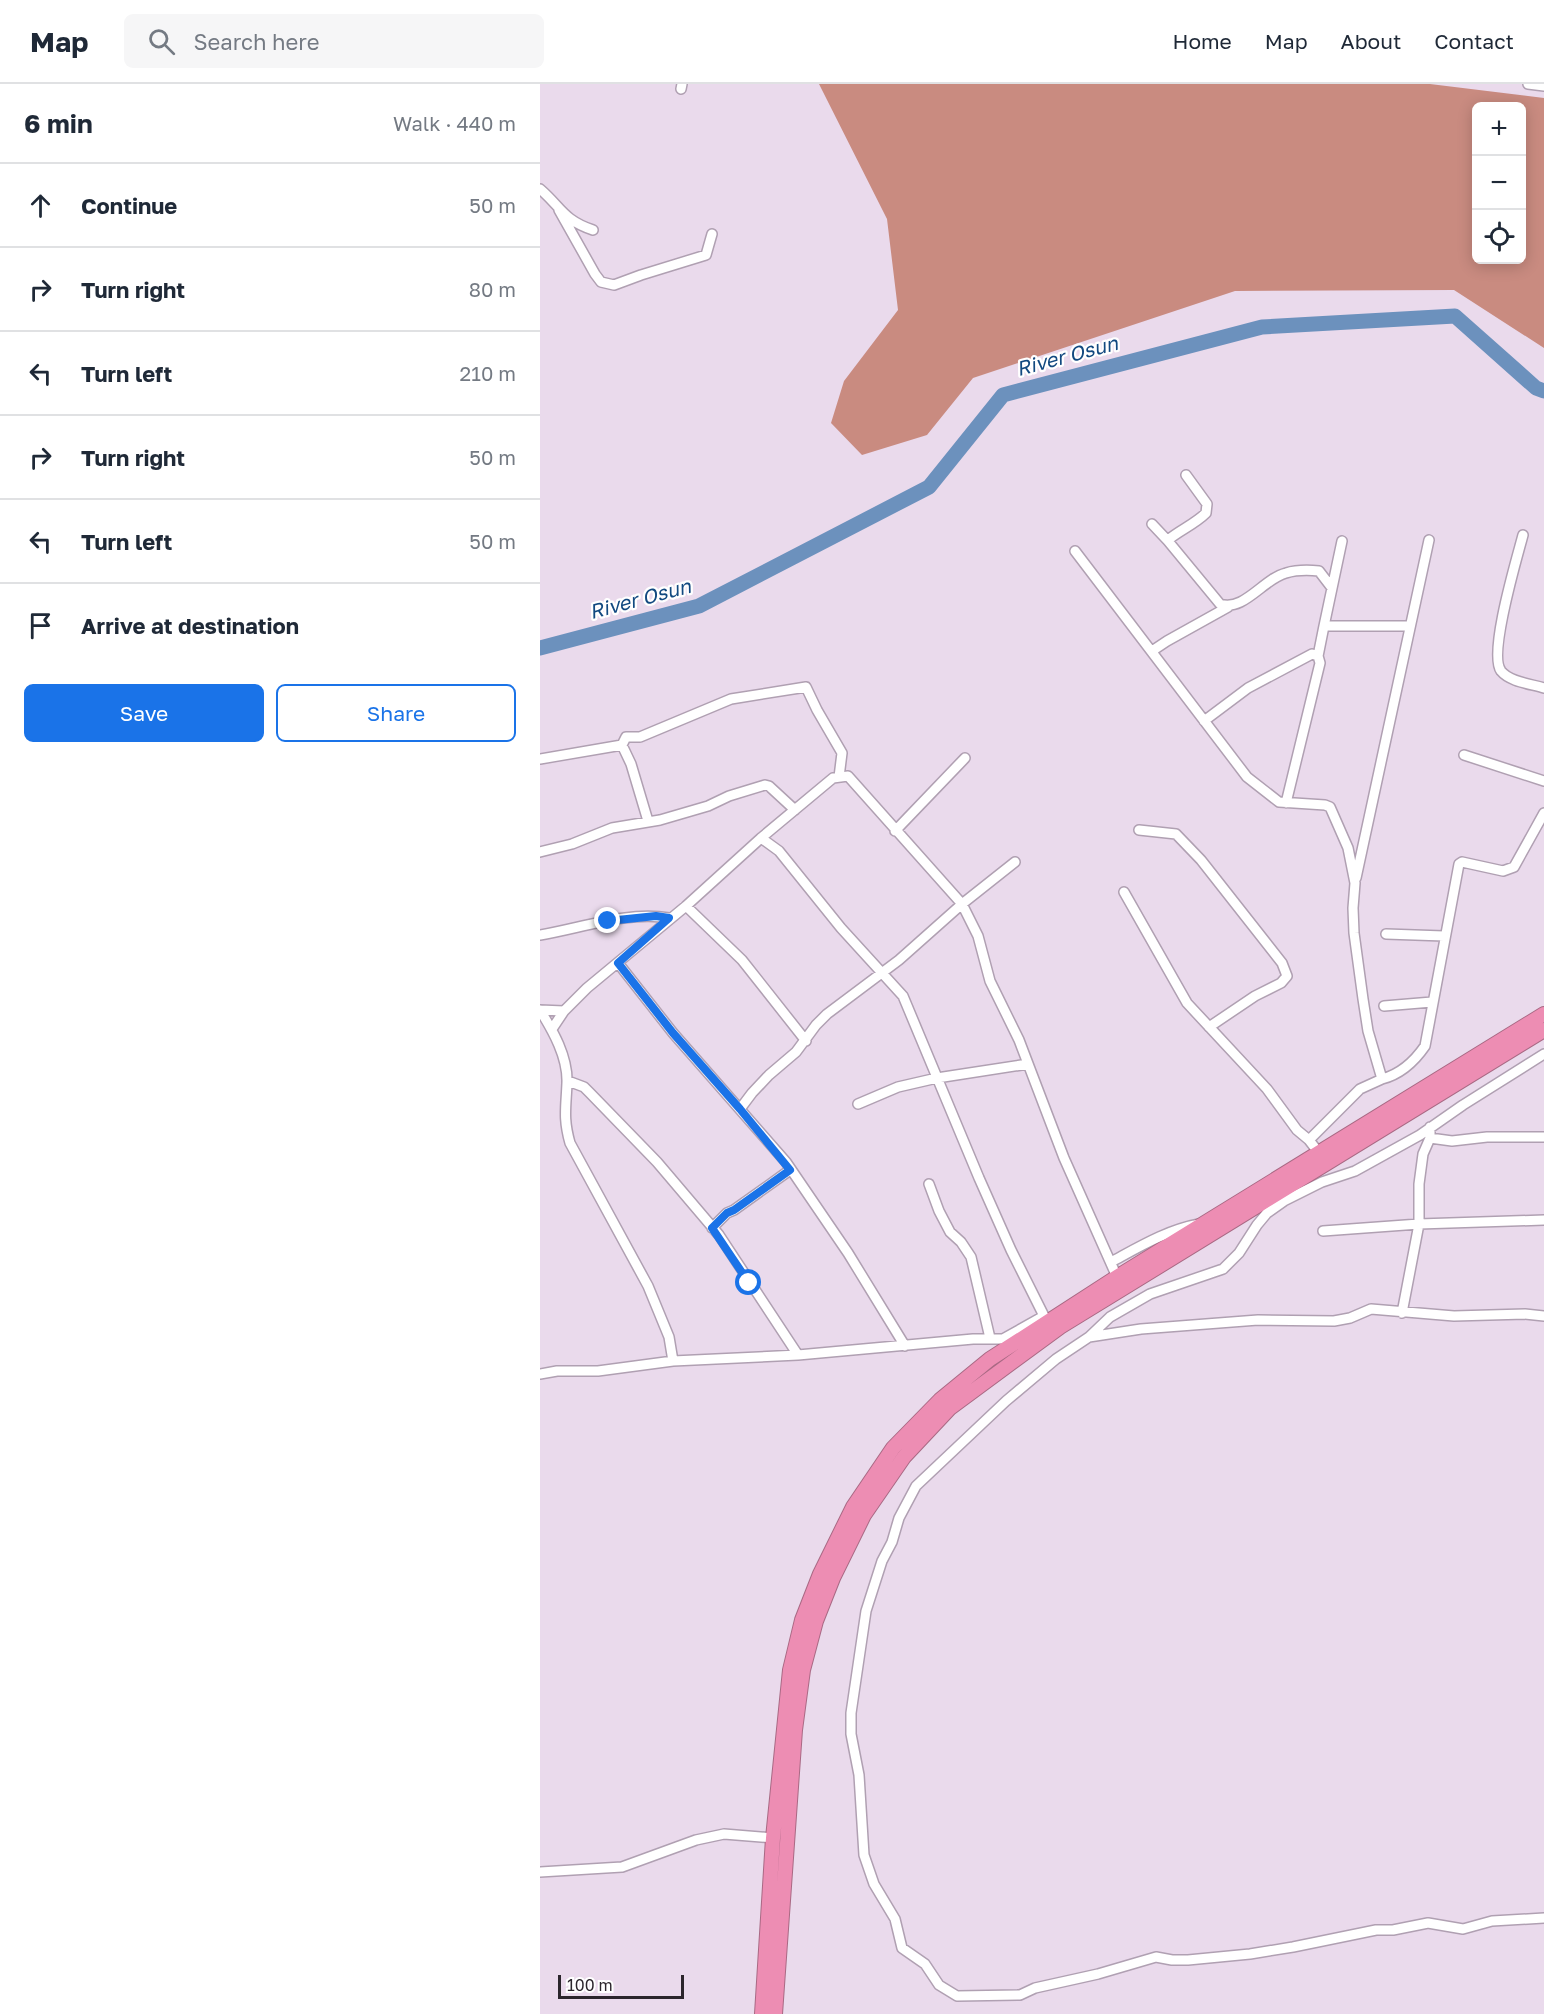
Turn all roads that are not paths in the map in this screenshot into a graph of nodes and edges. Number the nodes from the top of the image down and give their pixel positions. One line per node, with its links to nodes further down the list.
1 (1528, 84): 2 (street)
2 (1544, 86)
3 (540, 189): 4 (street)
4 (559, 210): 5 (street); 6 (street)
5 (593, 230)
6 (712, 234)
7 (1186, 475): 10 (street)
8 (1152, 524): 10 (street)
9 (1523, 535): 20 (street)
10 (1168, 540): 15 (street)
11 (1429, 540): 16 (street)
12 (1342, 542): 14 (street)
13 (1075, 551): 18 (street)
14 (1332, 588): 15 (street); 17 (street)
15 (1228, 606): 18 (street)
16 (1409, 626): 17 (street); 36 (street)
17 (1324, 627): 19 (street)
18 (1152, 651): 21 (street)
19 (1318, 656): 21 (street); 28 (street)
20 (1544, 688)
21 (1204, 721): 28 (street)
22 (622, 746): 25 (street); 26 (street); 31 (street)
23 (1464, 755): 27 (street)
24 (965, 758): 33 (street)
25 (540, 759)
26 (839, 777): 29 (street); 33 (street)
27 (1544, 781)
28 (1286, 803): 35 (street)
29 (795, 810): 31 (street); 34 (street)
30 (1544, 813): 46 (street)
31 (648, 821): 37 (street)
32 (1139, 830): 54 (street)
33 (895, 831): 41 (street)
34 (761, 838): 42 (street); 48 (street)
35 (1348, 848): 36 (street); 39 (street)
36 (1362, 850): 39 (street)
37 (540, 852)
38 (1015, 862): 41 (street)
39 (1354, 883): 61 (street)
40 (1124, 892): 54 (street)
41 (962, 904): 48 (street); 59 (street)
42 (686, 906): 43 (street); 57 (street)
43 (669, 918): 45 (street); 47 (street)
44 (1386, 934): 46 (street)
45 (540, 935)
46 (1444, 936): 49 (street)
47 (618, 963): 52 (street); 64 (street)
48 (881, 972): 57 (street); 60 (street)
49 (1432, 1002): 50 (street); 61 (street)
50 (1384, 1006)
51 (540, 1010): 52 (street); 55 (street)
52 (564, 1011): 55 (street)
53 (1544, 1014): 69 (highway)
54 (1209, 1027): 68 (street)
55 (552, 1029): 62 (street)
56 (1544, 1030): 69 (highway)
57 (806, 1041): 64 (street)
58 (1544, 1054): 65 (street)
59 (1028, 1064): 60 (street); 78 (street)
60 (937, 1078): 63 (street); 82 (street)
61 (1382, 1079): 68 (street)
62 (568, 1082): 76 (street); 87 (street)
63 (858, 1104)
64 (740, 1109): 70 (street)
65 (1430, 1127): 67 (street); 71 (street)
66 (1544, 1137): 67 (street)
67 (1430, 1138): 75 (street)
68 (1309, 1140): 69 (street)
69 (1323, 1159): 71 (street); 74 (highway); 93 (highway)
70 (790, 1170): 76 (street); 85 (street)
71 (1338, 1176): 83 (street)
72 (929, 1184): 84 (street)
73 (1544, 1220): 75 (street)
74 (1206, 1223): 78 (street); 79 (highway)
75 (1419, 1224): 77 (street); 80 (street)
76 (712, 1228): 86 (street)
77 (1323, 1231)
78 (1111, 1262): 79 (street)
79 (1117, 1277): 82 (highway)
80 (1402, 1313): 81 (street); 83 (street)
81 (1544, 1316)
82 (1046, 1319): 84 (street); 89 (highway)
83 (1089, 1336): 91 (street)
84 (990, 1338): 85 (street)
85 (905, 1346): 86 (street)
86 (798, 1355): 87 (street)
87 (673, 1361): 88 (street)
88 (540, 1374)
89 (773, 1838): 90 (street); 92 (highway)
90 (540, 1872)
91 (1544, 1918)
92 (762, 2014)
93 (775, 2014)

